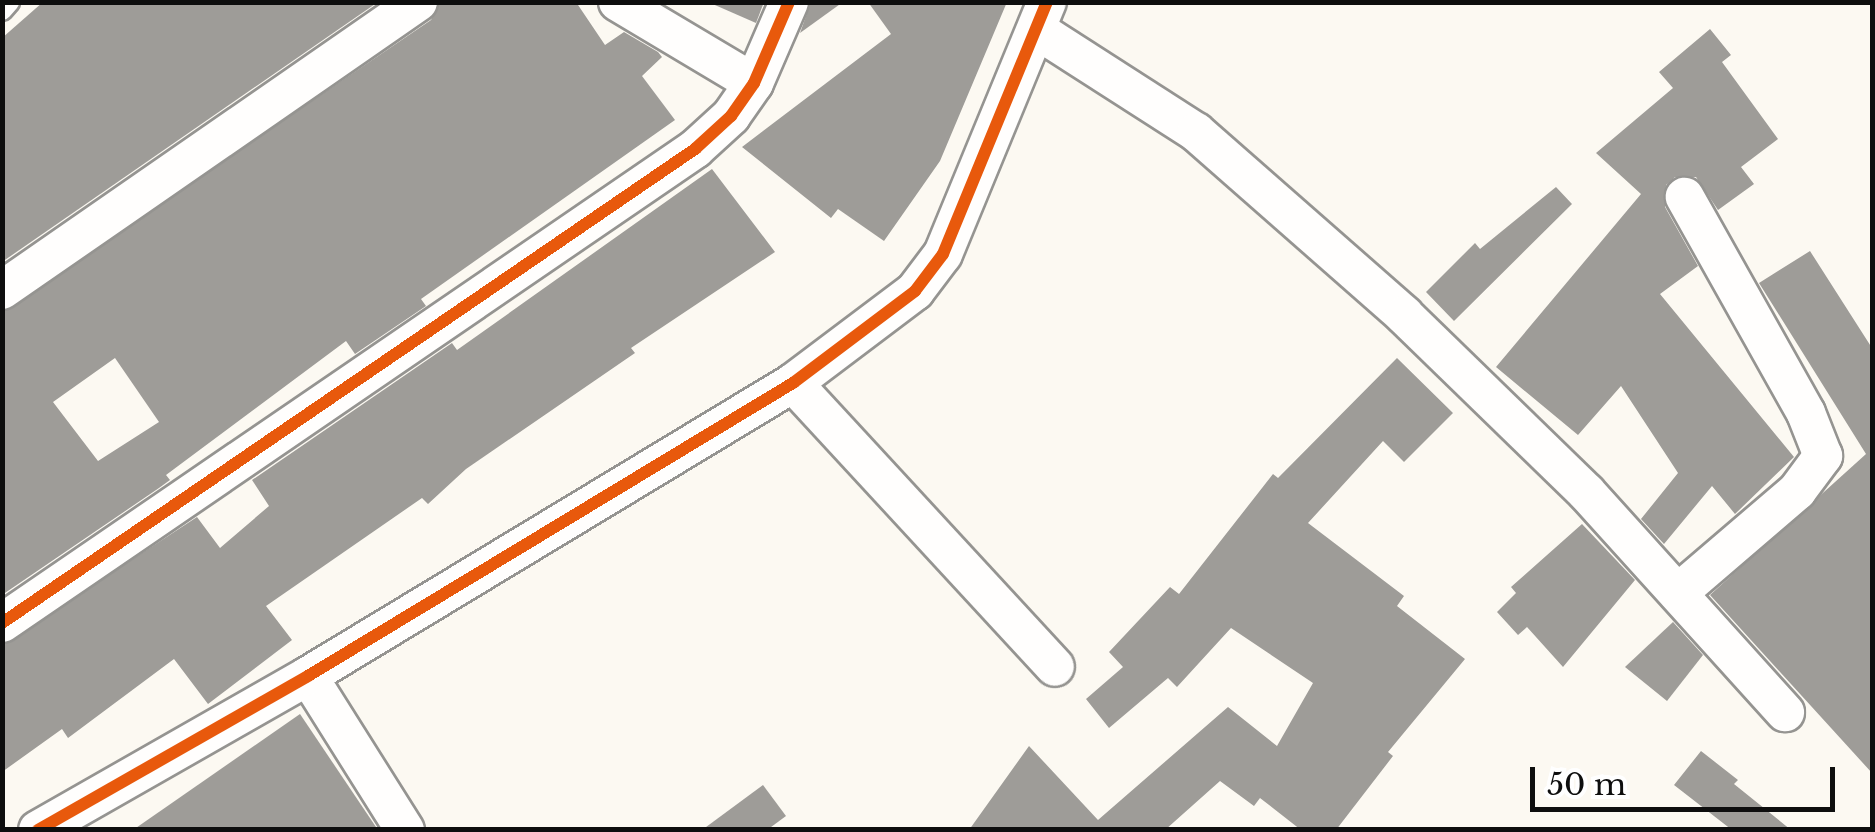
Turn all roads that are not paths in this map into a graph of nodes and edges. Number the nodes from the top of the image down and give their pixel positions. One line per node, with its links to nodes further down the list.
1 (10, 2): 5 (lane)
2 (418, 2): 9 (street)
3 (618, 2): 7 (street)
4 (790, 2): 7 (street)
5 (2, 10)
6 (1042, 16): 10 (street); 11 (street)
7 (754, 83): 12 (street)
8 (1685, 197): 11 (street)
9 (2, 290)
10 (793, 384): 13 (street); 14 (street)
11 (1678, 593): 15 (street)
12 (2, 622)
13 (1055, 667)
14 (308, 676): 16 (street); 17 (street)
15 (1785, 712)
16 (38, 830)
17 (405, 830)

